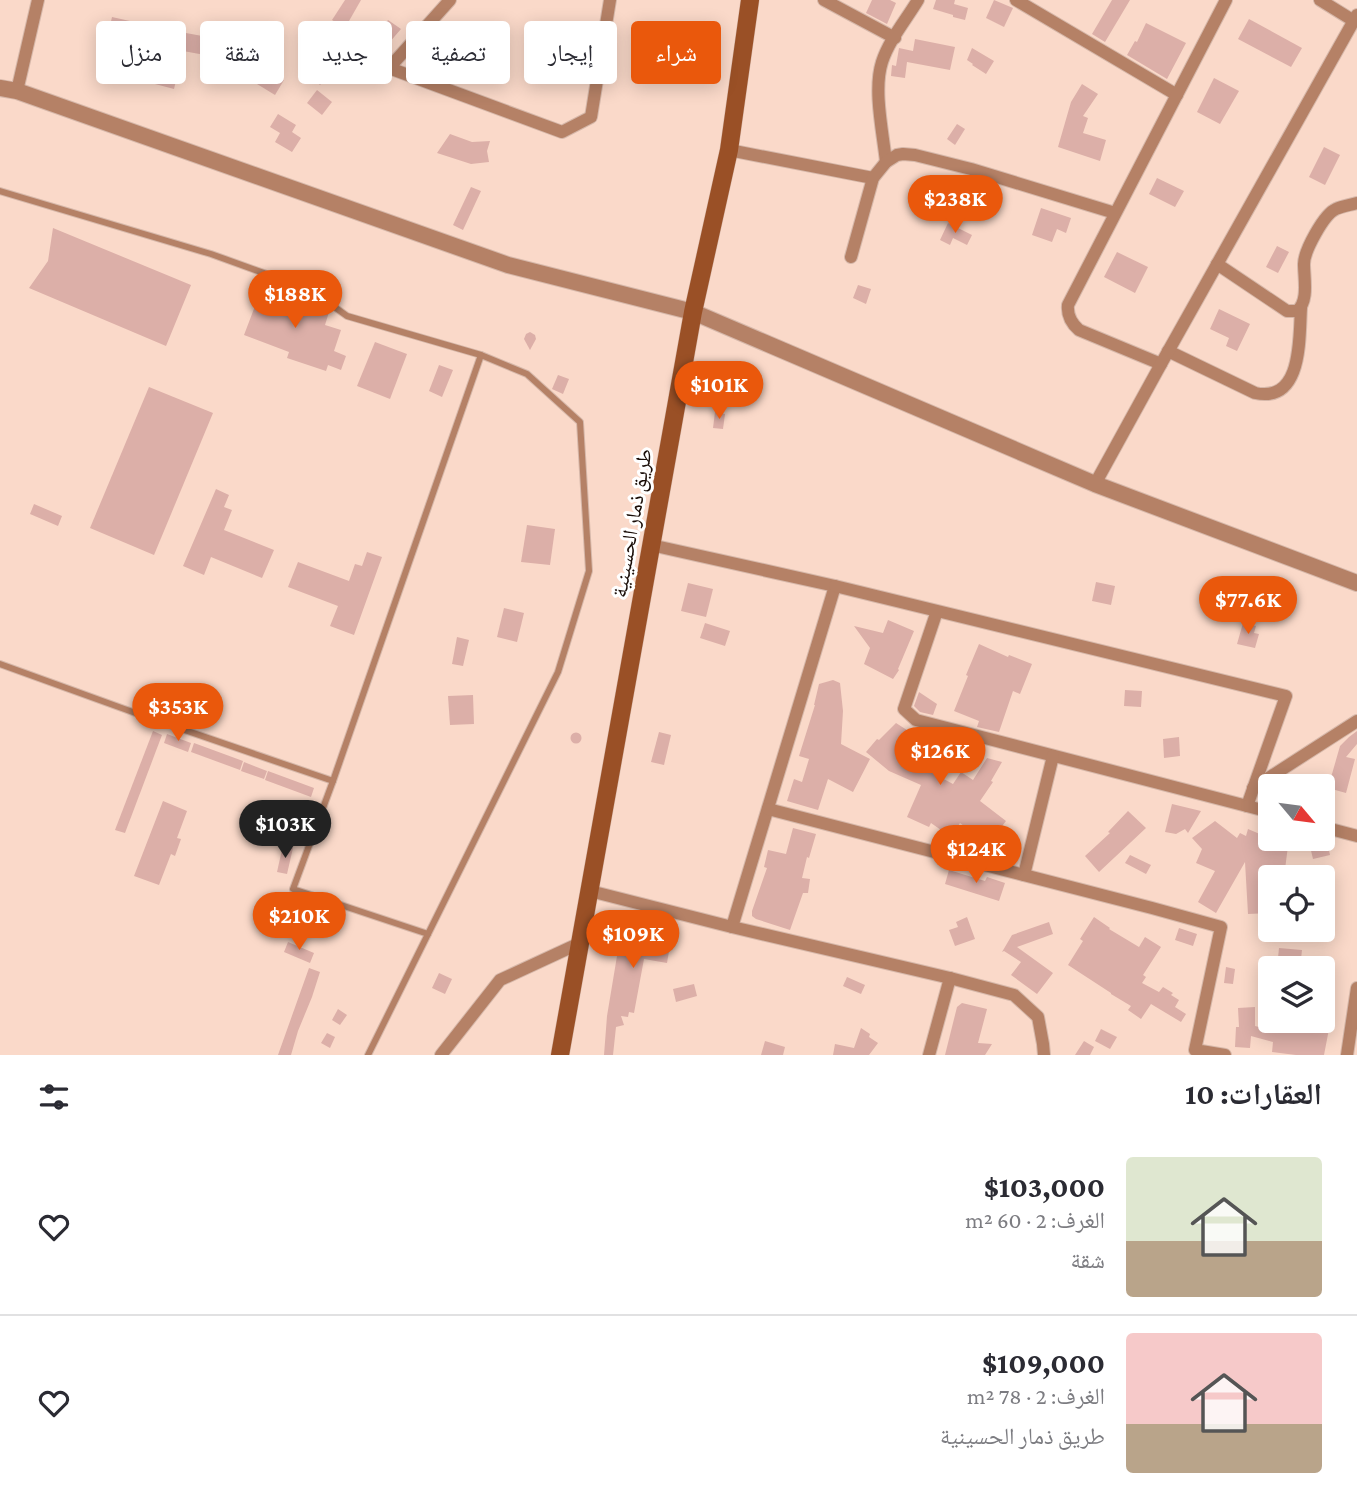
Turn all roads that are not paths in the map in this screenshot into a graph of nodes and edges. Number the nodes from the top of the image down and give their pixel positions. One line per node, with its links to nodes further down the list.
1 (37, 0): 13 (street)
2 (450, 0): 3 (street)
3 (610, 0)
4 (750, 0): 15 (main road, طريق ذمار الحسينية)
5 (824, 0): 11 (street)
6 (918, 0): 11 (street)
7 (1016, 0): 14 (street)
8 (1226, 0): 14 (street)
9 (1320, 0): 10 (street)
10 (1355, 18): 22 (street)
11 (895, 37): 16 (street)
12 (0, 88): 13 (street)
13 (17, 91): 24 (street)
14 (1177, 95): 20 (street)
15 (729, 150): 17 (street); 24 (main road, طريق ذمار الحسينية)
16 (886, 162): 17 (street); 20 (street)
17 (873, 178): 21 (street)
18 (0, 191): 26 (lane)
19 (1357, 204): 23 (street)
20 (1115, 213): 27 (street)
21 (851, 257)
22 (1217, 264): 23 (street); 25 (street)
23 (1301, 309): 25 (street)
24 (693, 312): 28 (street); 29 (main road, طريق ذمار الحسينية)
25 (1168, 351): 27 (street)
26 (481, 355): 36 (lane); 46 (lane)
27 (1161, 365): 28 (street)
28 (1096, 484): 30 (street)
29 (651, 545): 31 (street); 44 (main road, طريق ذمار الحسينية)
30 (1357, 583)
31 (835, 586): 32 (street); 39 (street)
32 (937, 611): 35 (street); 37 (street)
33 (0, 664): 36 (lane)
34 (1357, 721): 37 (street)
35 (1053, 755): 38 (street); 43 (street)
36 (332, 781): 46 (lane)
37 (1253, 788): 38 (street)
38 (1247, 806): 40 (street)
39 (768, 809): 43 (street); 45 (street)
40 (1258, 809)
41 (1335, 830): 42 (street)
42 (1357, 836)
43 (1024, 875): 50 (street)
44 (590, 891): 45 (street); 47 (main road, طريق ذمار الحسينية)
45 (732, 927): 48 (street)
46 (428, 934): 51 (lane)
47 (580, 943): 52 (street); 53 (main road, طريق ذمار الحسينية)
48 (950, 978): 54 (street); 55 (street)
49 (1357, 988): 57 (street)
50 (1195, 1052): 56 (street)
51 (368, 1055)
52 (440, 1055)
53 (560, 1055)
54 (929, 1055)
55 (1044, 1055)
56 (1225, 1055)
57 (1347, 1055)

